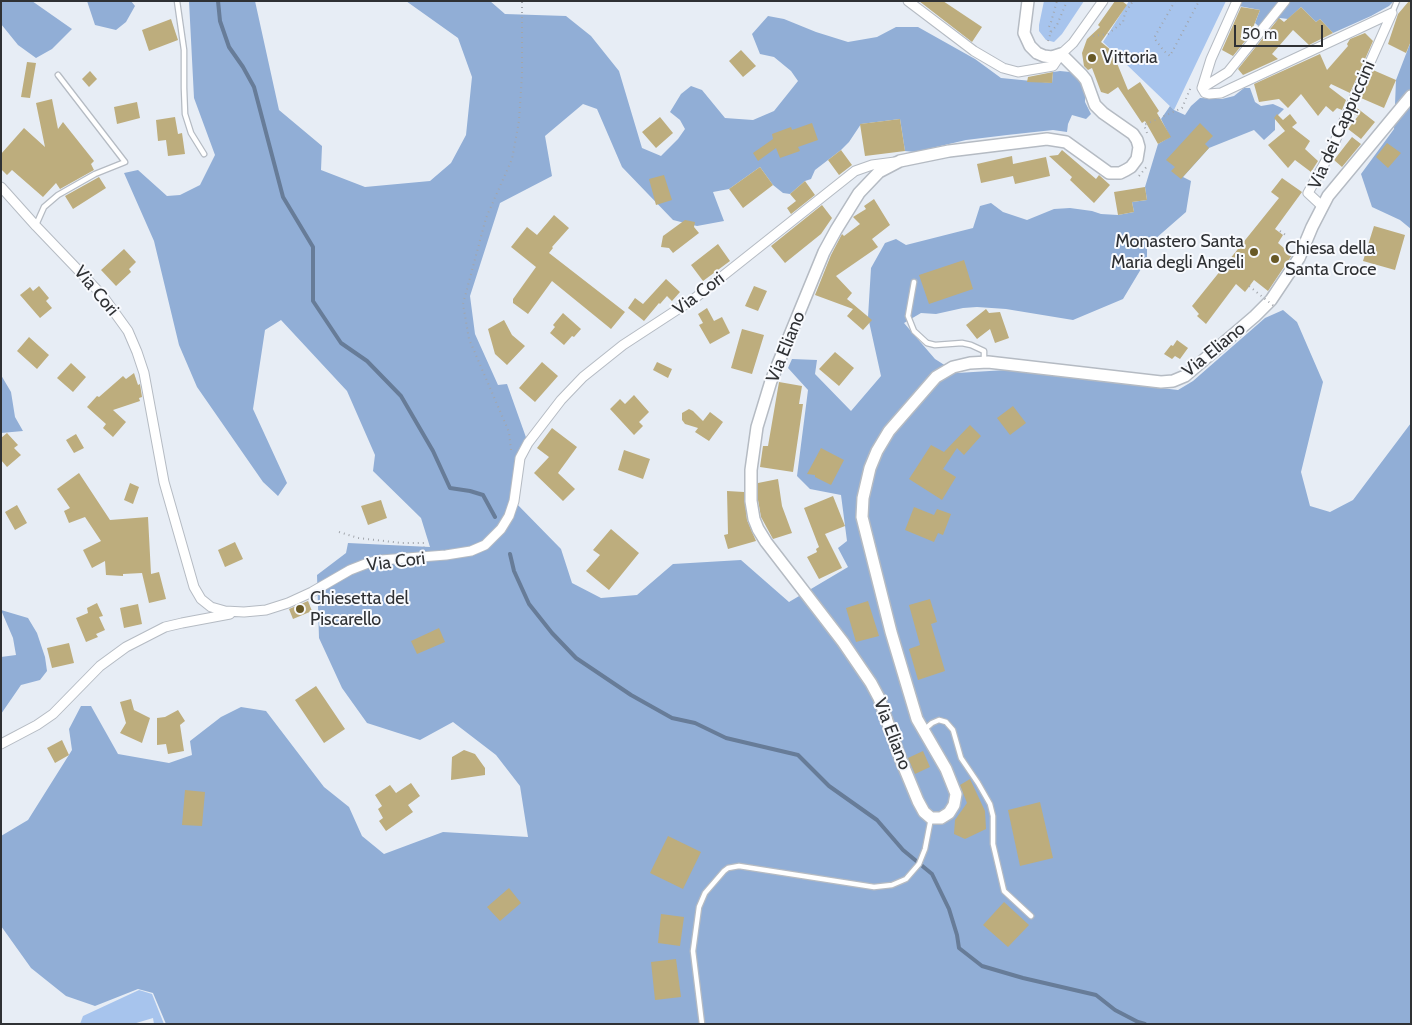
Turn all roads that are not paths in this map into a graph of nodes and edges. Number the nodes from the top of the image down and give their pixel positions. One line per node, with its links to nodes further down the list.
1 (178, 1): 13 (lane)
2 (908, 1): 9 (street)
3 (1028, 1): 9 (street)
4 (1103, 1): 9 (street)
5 (1236, 1): 11 (street)
6 (1285, 1): 11 (street)
7 (1397, 1): 8 (lane)
8 (1392, 13): 11 (street); 16 (street, Via dei Cappuccini)
9 (1057, 55): 14 (street, Via Eliano)
10 (58, 75): 17 (lane)
11 (1202, 88)
12 (1411, 96): 16 (street, Via Eliano)
13 (204, 154)
14 (900, 161): 20 (street, Via Cori); 23 (street, Via Eliano)
15 (1, 187): 17 (street, Via Cori)
16 (1322, 206): 19 (street, Via Eliano)
17 (36, 226): 20 (street, Via Cori)
18 (914, 282): 19 (lane)
19 (984, 362): 21 (street, Via Eliano)
20 (244, 612): 22 (street)
21 (922, 730): 23 (street, Via Eliano); 24 (lane)
22 (1, 744)
23 (931, 818): 25 (lane)
24 (1031, 916)
25 (702, 1024)

